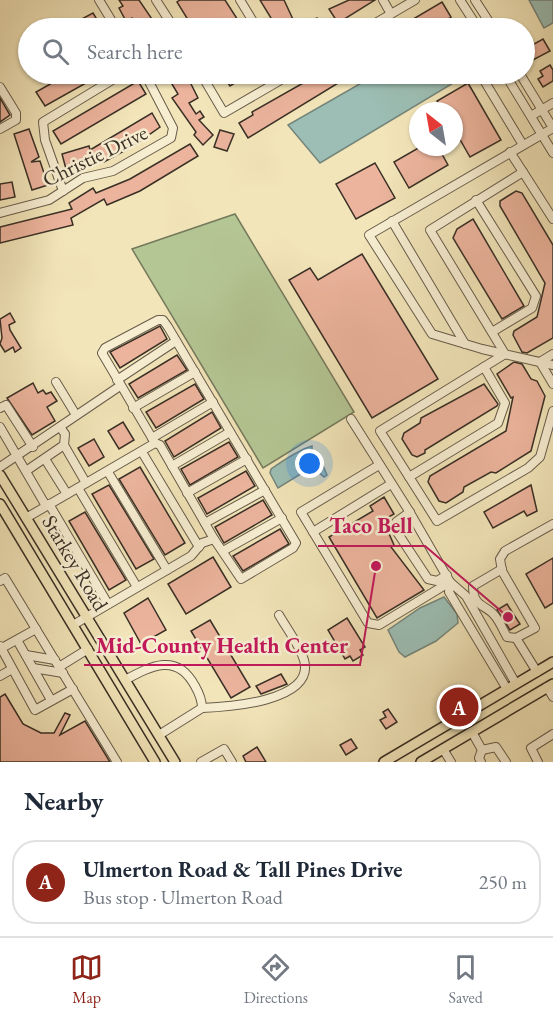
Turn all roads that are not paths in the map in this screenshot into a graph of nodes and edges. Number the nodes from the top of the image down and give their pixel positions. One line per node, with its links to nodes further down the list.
1 (99, 0): 9 (street)
2 (156, 0): 10 (street)
3 (240, 0): 11 (street)
4 (383, 0): 8 (street)
5 (415, 0): 8 (street)
6 (460, 0): 13 (street)
7 (475, 0): 14 (street)
8 (391, 14): 12 (street)
9 (110, 18)
10 (168, 18)
11 (251, 18)
12 (384, 18)
13 (472, 18)
14 (487, 18)
15 (105, 84): 33 (street)
16 (150, 84): 33 (street, Christie Drive)
17 (207, 84): 18 (street)
18 (271, 84)
19 (485, 84): 29 (street)
20 (511, 84): 25 (street)
21 (526, 84): 24 (street)
22 (0, 87): 27 (street)
23 (553, 103): 24 (street)
24 (542, 110): 25 (street); 26 (street)
25 (531, 116): 28 (street)
26 (553, 128): 28 (street)
27 (0, 129)
28 (541, 134): 29 (street); 31 (street)
29 (523, 144): 30 (street)
30 (510, 152): 32 (street); 37 (street)
31 (553, 153)
32 (523, 172): 34 (street); 36 (street)
33 (63, 191): 35 (street, Christie Drive)
34 (476, 200): 38 (street); 38 (street)
35 (0, 213)
36 (553, 219)
37 (392, 221): 40 (street); 40 (street)
38 (492, 332): 41 (street)
39 (177, 341): 46 (street); 48 (street); 48 (street)
40 (465, 344): 41 (street)
41 (505, 354): 43 (street); 45 (street)
42 (553, 354): 43 (street)
43 (540, 362): 44 (street); 49 (street)
44 (553, 365)
45 (484, 367): 72 (street); 72 (street)
46 (195, 372): 50 (street); 52 (street)
47 (56, 382): 54 (street)
48 (119, 383): 52 (street); 54 (street)
49 (553, 384)
50 (213, 402): 58 (street); 59 (street)
51 (0, 408): 61 (street)
52 (133, 408): 59 (street)
53 (553, 411): 72 (street)
54 (76, 415): 57 (street)
55 (351, 419): 66 (street)
56 (0, 427): 63 (street)
57 (60, 428): 60 (street); 61 (street)
58 (230, 432): 65 (street); 67 (street)
59 (154, 441): 62 (street); 67 (street)
60 (64, 445): 64 (street); 73 (street)
61 (33, 447): 63 (street)
62 (142, 452): 70 (street); 88 (street)
63 (18, 457): 68 (street); 69 (street)
64 (45, 459): 69 (street); 78 (street)
65 (247, 459): 76 (street); 77 (street)
66 (379, 465): 74 (street); 86 (street)
67 (172, 466): 77 (street)
68 (0, 467)
69 (26, 471): 80 (street)
70 (108, 472): 73 (street); 91 (street)
71 (0, 475): 82 (main road, Starkey Road)
72 (409, 477)
73 (86, 483): 75 (street)
74 (391, 483): 81 (street); 86 (street)
75 (78, 488): 78 (street); 94 (street)
76 (265, 490): 83 (street); 84 (street)
77 (187, 493): 84 (street)
78 (67, 494): 80 (street)
79 (0, 504): 98 (main road, Starkey Road)
80 (48, 505): 82 (street); 95 (street)
81 (410, 512): 92 (street); 92 (street)
82 (26, 518): 97 (main road, Starkey Road)
83 (282, 518): 89 (street); 89 (street)
84 (205, 524): 87 (street)
85 (553, 524): 90 (street)
86 (313, 532): 92 (street)
87 (214, 539): 88 (street); 89 (street)
88 (199, 547): 91 (street)
89 (223, 551)
90 (502, 569): 100 (street); 100 (street)
91 (167, 570): 94 (street)
92 (448, 579): 112 (street); 115 (street)
93 (0, 581): 99 (street)
94 (137, 587): 95 (street)
95 (108, 604): 97 (street)
96 (279, 615): 118 (street)
97 (86, 617): 98 (street); 111 (main road, Starkey Road)
98 (73, 625): 103 (main road, Starkey Road)
99 (36, 629): 101 (street); 106 (street)
100 (516, 638): 109 (street)
101 (17, 640): 102 (street); 104 (street)
102 (0, 648): 108 (street)
103 (88, 649): 106 (street); 125 (main road, Starkey Road)
104 (26, 655): 106 (street); 107 (street)
105 (553, 662): 109 (main road)
106 (59, 667): 107 (street); 114 (street)
107 (33, 668): 117 (street)
108 (12, 669): 110 (street); 117 (street)
109 (537, 672): 112 (main road)
110 (0, 676)
111 (125, 680): 118 (street); 121 (main road, Starkey Road)
112 (516, 684): 115 (main road)
113 (550, 685): 116 (street); 119 (main road)
114 (73, 689): 117 (street); 124 (street)
115 (507, 689): 129 (main road)
116 (553, 697)
117 (51, 700)
118 (202, 708): 121 (street)
119 (472, 732): 122 (main road); 123 (street)
120 (553, 734): 134 (street)
121 (159, 735): 126 (main road, Starkey Road)
122 (443, 749): 130 (main road); 131 (street)
123 (483, 750): 132 (street); 133 (street)
124 (117, 762)
125 (156, 762)
126 (175, 762)
127 (201, 762): 128 (street)
128 (232, 762)
129 (384, 762)
130 (421, 762)
131 (451, 762)
132 (481, 762)
133 (506, 762)
134 (538, 762)

